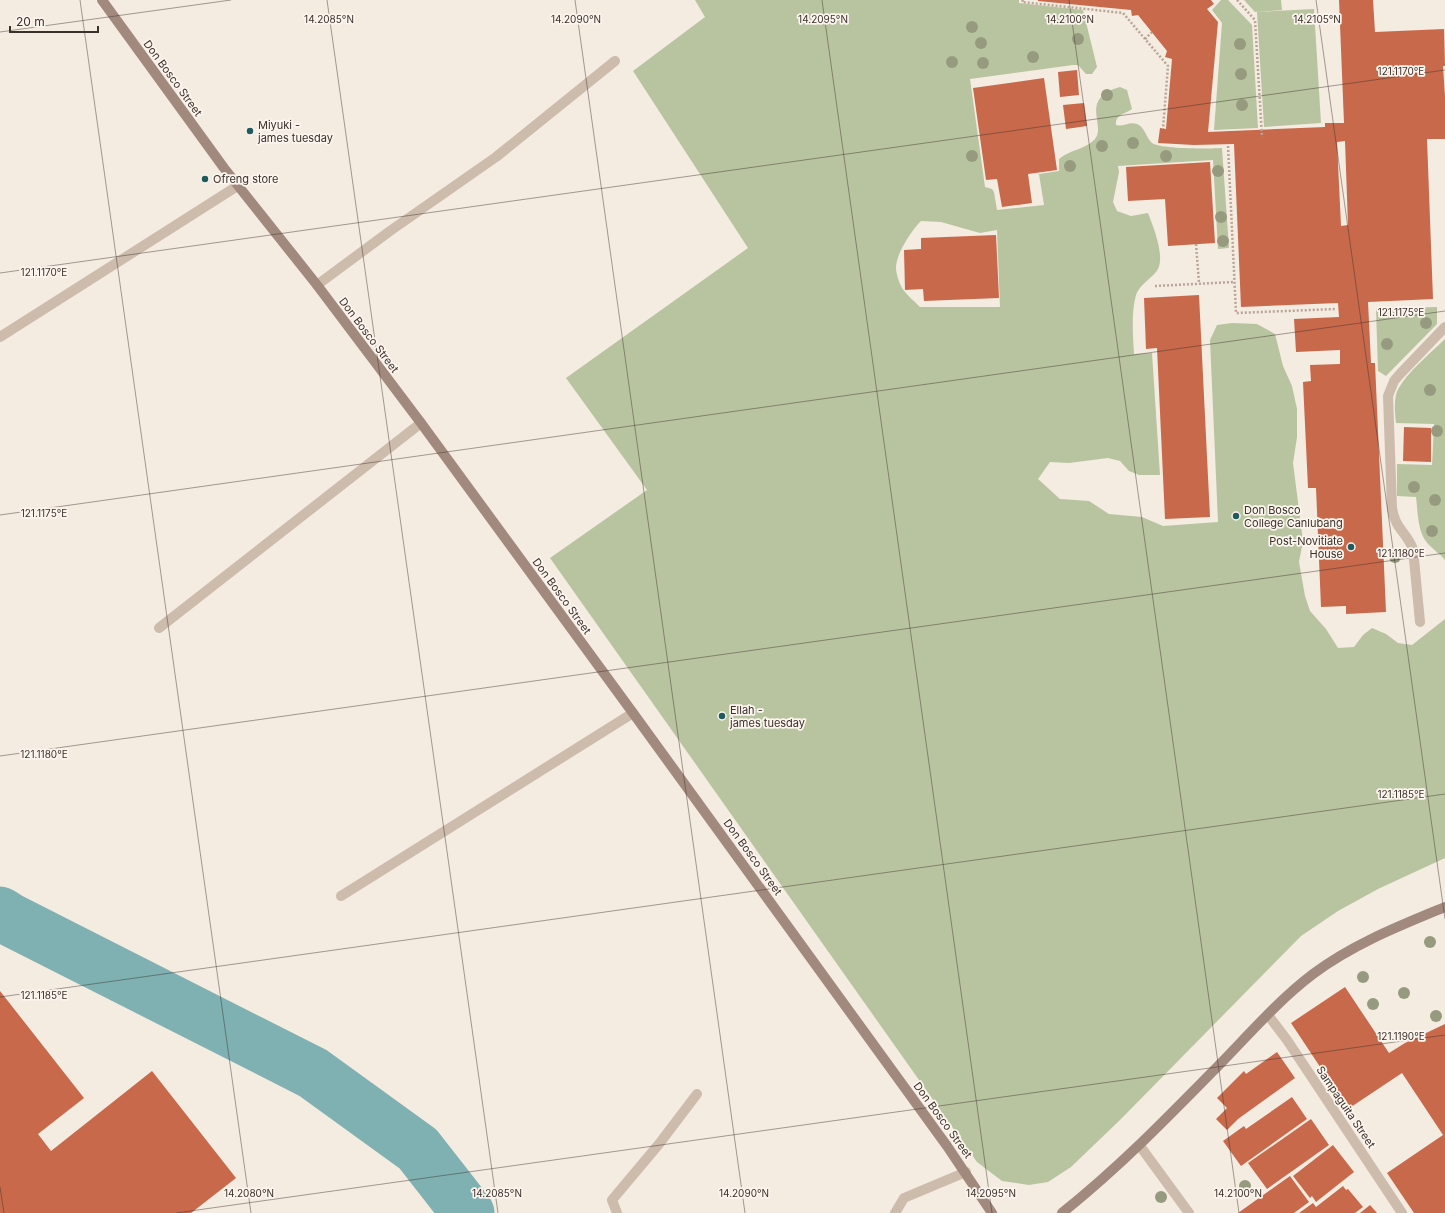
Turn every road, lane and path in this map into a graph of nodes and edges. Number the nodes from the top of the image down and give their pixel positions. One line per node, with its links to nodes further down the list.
1 (102, 0): 10 (street, Don Bosco Street)
2 (1023, 0): 5 (path)
3 (1237, 0): 8 (path)
4 (1152, 32): 5 (path)
5 (1145, 39): 7 (path)
6 (615, 61): 14 (street)
7 (1163, 129)
8 (1262, 137)
9 (1228, 146): 12 (path)
10 (239, 185): 14 (street, Don Bosco Street); 18 (street)
11 (1196, 244): 13 (path)
12 (1234, 282): 13 (path); 16 (path)
13 (1198, 283): 15 (path)
14 (317, 285): 19 (street, Don Bosco Street)
15 (1155, 286)
16 (1336, 310)
17 (1445, 327): 20 (street)
18 (0, 337)
19 (420, 423): 21 (street); 22 (street, Don Bosco Street)
20 (1420, 622)
21 (159, 628)
22 (633, 713): 23 (street); 28 (street, Don Bosco Street)
23 (341, 896)
24 (1445, 907): 25 (street)
25 (1268, 1015): 27 (street); 34 (street, Sampaguita Street)
26 (697, 1094): 29 (street)
27 (1140, 1146): 32 (street); 33 (street)
28 (966, 1172): 30 (street); 31 (street, Don Bosco Street)
29 (617, 1213)
30 (895, 1213)
31 (992, 1213)
32 (1062, 1213)
33 (1189, 1213)
34 (1402, 1213)

